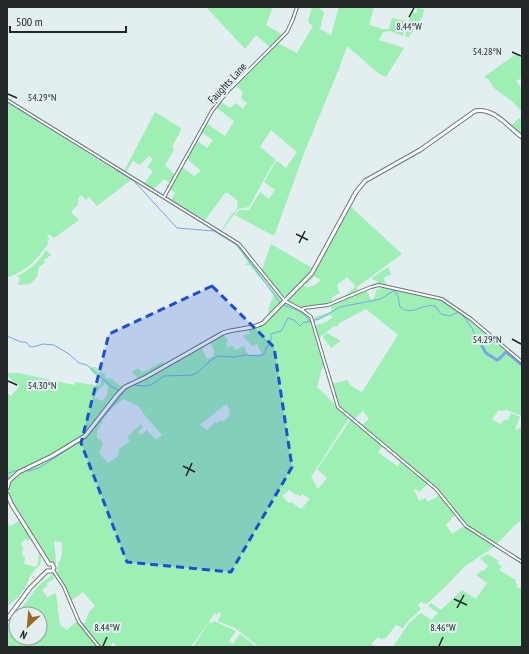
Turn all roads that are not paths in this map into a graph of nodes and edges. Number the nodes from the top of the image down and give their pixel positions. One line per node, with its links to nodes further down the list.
1 (297, 7): 4 (street, Faughts Lane)
2 (7, 100): 4 (street)
3 (522, 137): 5 (highway)
4 (164, 197): 5 (street)
5 (285, 300): 6 (street); 8 (highway)
6 (302, 310): 7 (street); 10 (street)
7 (522, 362)
8 (7, 488)
9 (7, 494): 11 (highway)
10 (522, 562)
11 (49, 564): 12 (highway); 13 (highway)
12 (53, 570): 13 (highway); 15 (street)
13 (48, 571): 14 (highway)
14 (7, 619)
15 (98, 647)

